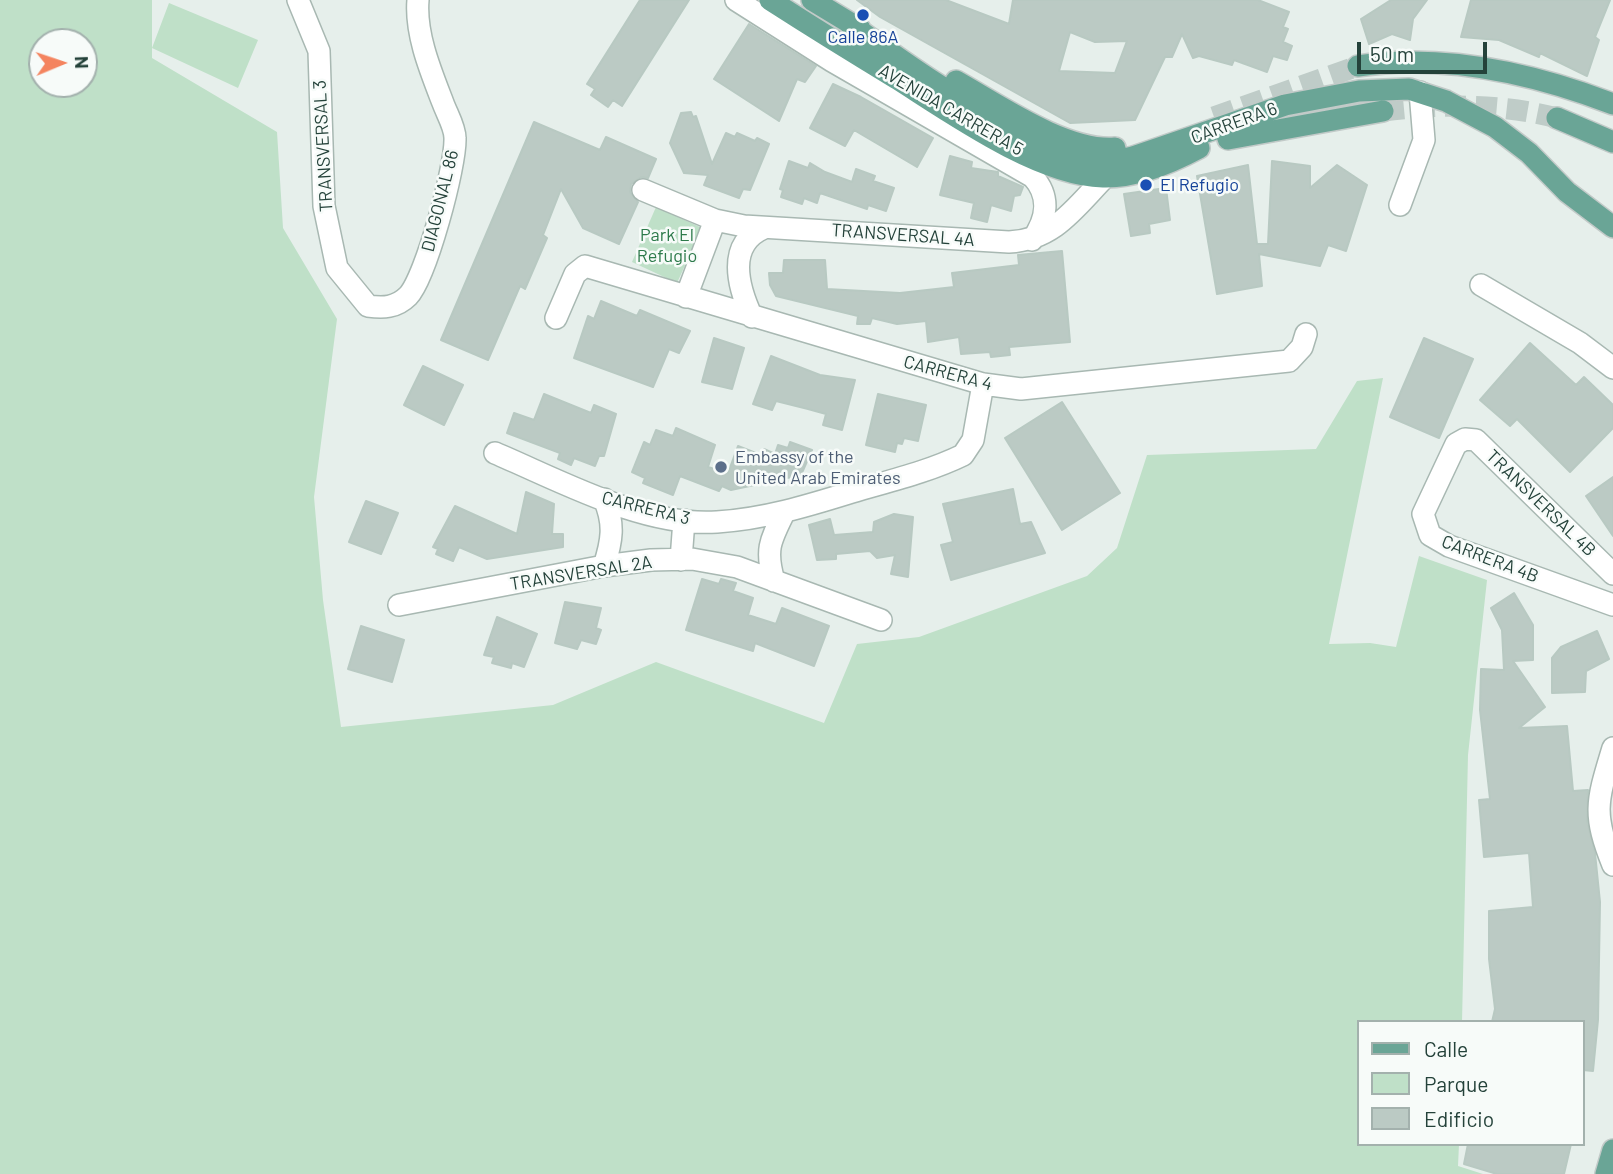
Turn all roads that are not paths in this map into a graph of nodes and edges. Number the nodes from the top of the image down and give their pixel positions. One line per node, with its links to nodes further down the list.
1 (299, 0): 25 (street, TRANSVERSAL 3)
2 (418, 0): 25 (street, DIAGONAL 86)
3 (736, 0): 22 (street)
4 (770, 0): 16 (main road, AVENIDA CARRERA 5)
5 (812, 0): 6 (main road, AVENIDA CARRERA 5)
6 (849, 23): 11 (main road, CARRERA 6); 12 (main road, AVENIDA CARRERA 5)
7 (1358, 66): 9 (main road)
8 (1420, 92): 11 (main road, CARRERA 6); 18 (street); 20 (main road, CARRERA 6)
9 (1613, 104)
10 (1382, 111): 15 (main road)
11 (1259, 115): 15 (main road)
12 (1214, 117)
13 (1557, 118): 14 (main road)
14 (1613, 142)
15 (1196, 150): 16 (main road)
16 (1105, 177): 22 (street, TRANSVERSAL 4A)
17 (643, 190): 19 (street, TRANSVERSAL 4A)
18 (1400, 205)
19 (715, 220): 21 (street, TRANSVERSAL 4A); 24 (street)
20 (1613, 227)
21 (764, 228): 22 (street, TRANSVERSAL 4A); 26 (street)
22 (1032, 240)
23 (1481, 285): 29 (street)
24 (685, 297): 26 (street, CARRERA 4); 27 (street, CARRERA 4)
25 (387, 309)
26 (752, 317): 30 (street, CARRERA 4)
27 (556, 318)
28 (1306, 334): 30 (street, CARRERA 4)
29 (1613, 368)
30 (983, 384): 34 (street, CARRERA 3)
31 (1465, 439): 38 (street, TRANSVERSAL 4B); 41 (street, CARRERA 4B)
32 (495, 453): 33 (street, CARRERA 3)
33 (604, 499): 35 (street, CARRERA 3); 37 (street)
34 (784, 513): 35 (street, CARRERA 3); 39 (street)
35 (684, 520): 36 (street)
36 (681, 560): 37 (street, TRANSVERSAL 2A); 39 (street, TRANSVERSAL 2A)
37 (604, 566): 40 (street, TRANSVERSAL 2A)
38 (1613, 574)
39 (774, 581): 42 (street, TRANSVERSAL 2A)
40 (399, 605)
41 (1613, 605)
42 (881, 620)
43 (1613, 748): 44 (street)
44 (1613, 865)
45 (1613, 1150): 46 (main road)
46 (1606, 1174)

